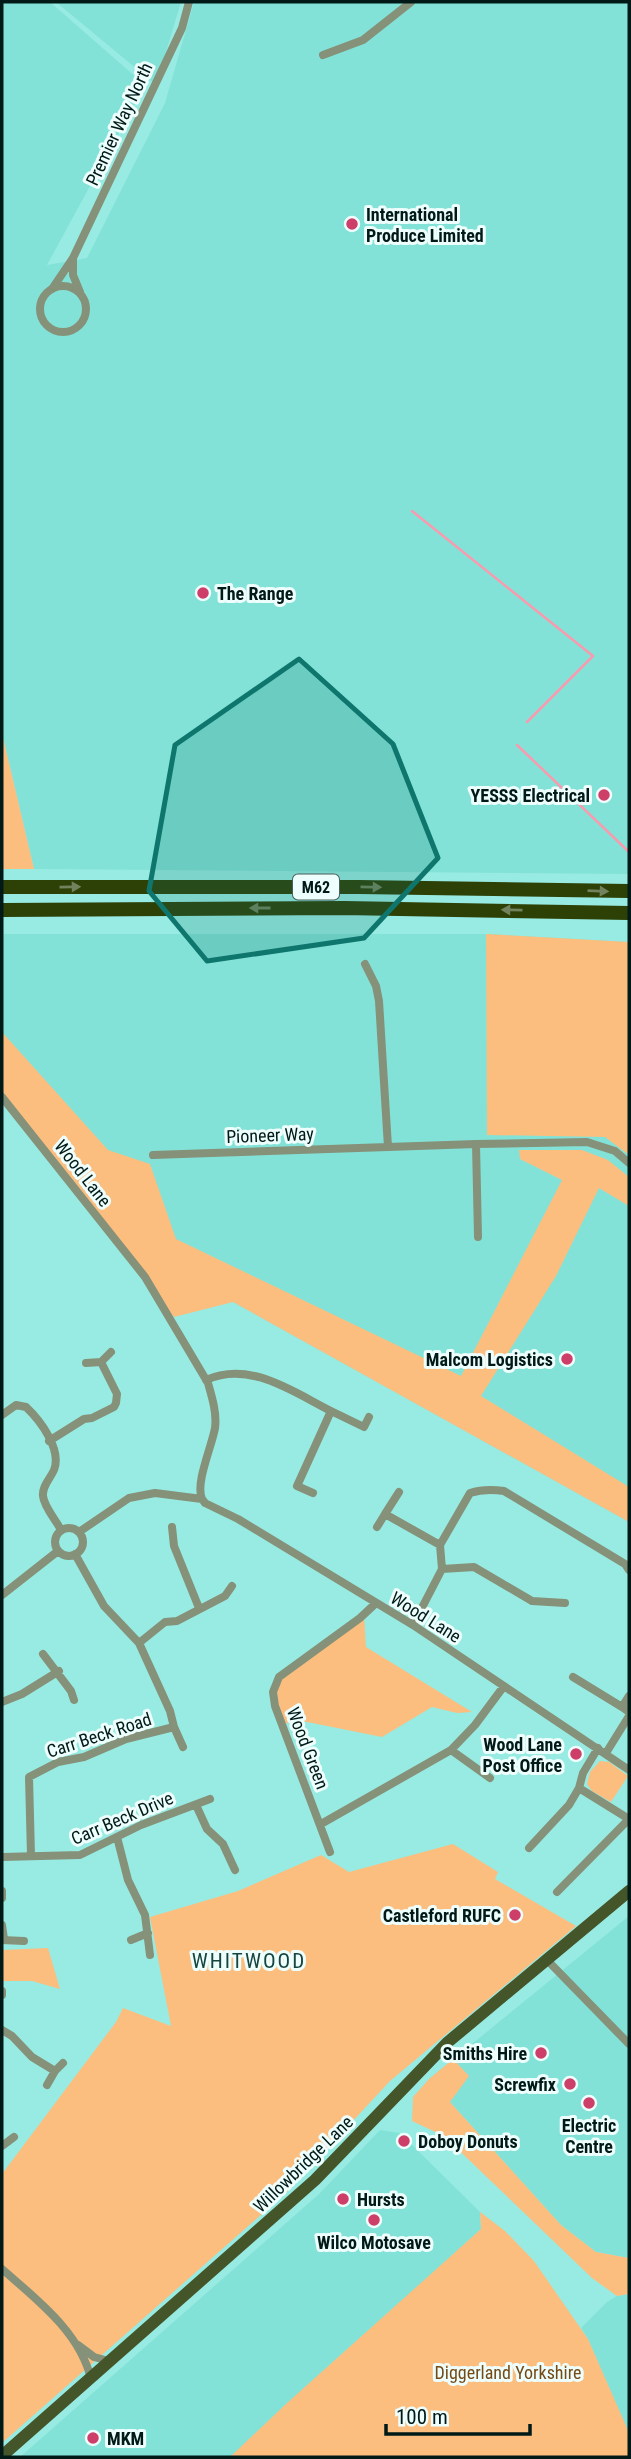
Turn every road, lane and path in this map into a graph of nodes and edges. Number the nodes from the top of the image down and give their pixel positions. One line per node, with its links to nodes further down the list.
1 (189, 2): 4 (street, Premier Way North)
2 (411, 2): 3 (street)
3 (323, 55)
4 (74, 258): 5 (street, Premier Way North); 6 (street, Premier Way North)
5 (52, 289): 6 (street); 6 (street, Premier Way North)
6 (80, 293)
7 (2, 887): 8 (highway, M62, one-way to 8)
8 (629, 891)
9 (2, 909): 10 (highway, M62, one-way to 9)
10 (629, 913)
11 (365, 964): 14 (street)
12 (2, 1097): 21 (street, Wood Lane)
13 (476, 1144): 14 (street, Pioneer Way); 16 (street, Pioneer Way); 17 (street)
14 (388, 1147): 15 (street, Pioneer Way)
15 (153, 1154)
16 (629, 1163)
17 (478, 1237)
18 (111, 1352): 19 (street)
19 (101, 1362): 20 (street); 25 (street)
20 (86, 1363)
21 (206, 1380): 22 (street); 28 (street, Wood Lane)
22 (331, 1411): 24 (street); 27 (street)
23 (2, 1415): 25 (street)
24 (369, 1417)
25 (50, 1441): 32 (street)
26 (399, 1492): 29 (street)
27 (313, 1493)
28 (202, 1499): 33 (street, Wood Lane); 42 (street, Wood Lane)
29 (385, 1514): 31 (street); 34 (street)
30 (172, 1527): 43 (street)
31 (377, 1527)
32 (61, 1530): 33 (street); 35 (street)
33 (79, 1532): 36 (street)
34 (440, 1545): 37 (street); 38 (street)
35 (58, 1551): 36 (street); 40 (street)
36 (75, 1554): 45 (street)
37 (442, 1569): 41 (street); 44 (street)
38 (629, 1570)
39 (232, 1586): 43 (street)
40 (2, 1595)
41 (565, 1603)
42 (375, 1604): 44 (street, Wood Lane); 64 (street, Wood Green)
43 (199, 1608): 45 (street)
44 (414, 1625): 49 (street, Wood Lane)
45 (139, 1643): 54 (street)
46 (43, 1654): 47 (street)
47 (58, 1672): 51 (street); 52 (street)
48 (573, 1677): 53 (street)
49 (504, 1686): 56 (street); 57 (street, Wood Lane)
50 (629, 1696): 53 (street)
51 (74, 1700)
52 (2, 1702)
53 (627, 1712): 57 (street)
54 (174, 1727): 55 (street); 68 (street, Carr Beck Road)
55 (183, 1747)
56 (451, 1750): 59 (street); 64 (street)
57 (602, 1750): 58 (street, Wood Lane); 60 (street)
58 (629, 1770)
59 (490, 1778)
60 (579, 1788): 63 (street); 66 (street)
61 (210, 1799): 62 (street, Carr Beck Drive)
62 (197, 1805): 65 (street, Carr Beck Drive); 70 (street)
63 (629, 1819): 72 (street)
64 (321, 1824): 67 (street, Wood Green)
65 (117, 1837): 68 (street, Carr Beck Drive); 76 (street)
66 (529, 1848)
67 (330, 1852)
68 (31, 1856): 69 (street, Carr Beck Drive)
69 (2, 1857)
70 (236, 1870)
71 (2, 1891): 74 (street)
72 (557, 1892)
73 (627, 1893): 81 (main road, Willowbridge Lane)
74 (2, 1898)
75 (2, 1925): 77 (street)
76 (148, 1933): 78 (street); 80 (street)
77 (3, 1939): 79 (street)
78 (131, 1940)
79 (24, 1941)
80 (150, 1955)
81 (547, 1960): 83 (street); 91 (main road, Willowbridge Lane)
82 (2, 2030): 85 (street)
83 (629, 2044)
84 (63, 2063): 85 (street)
85 (55, 2071): 86 (street)
86 (47, 2085)
87 (14, 2137): 88 (street)
88 (2, 2146)
89 (2, 2269): 90 (street)
90 (68, 2336): 91 (street); 92 (street)
91 (111, 2361): 92 (main road, Willowbridge Lane)
92 (91, 2379): 93 (main road, Willowbridge Lane)
93 (2, 2456)

